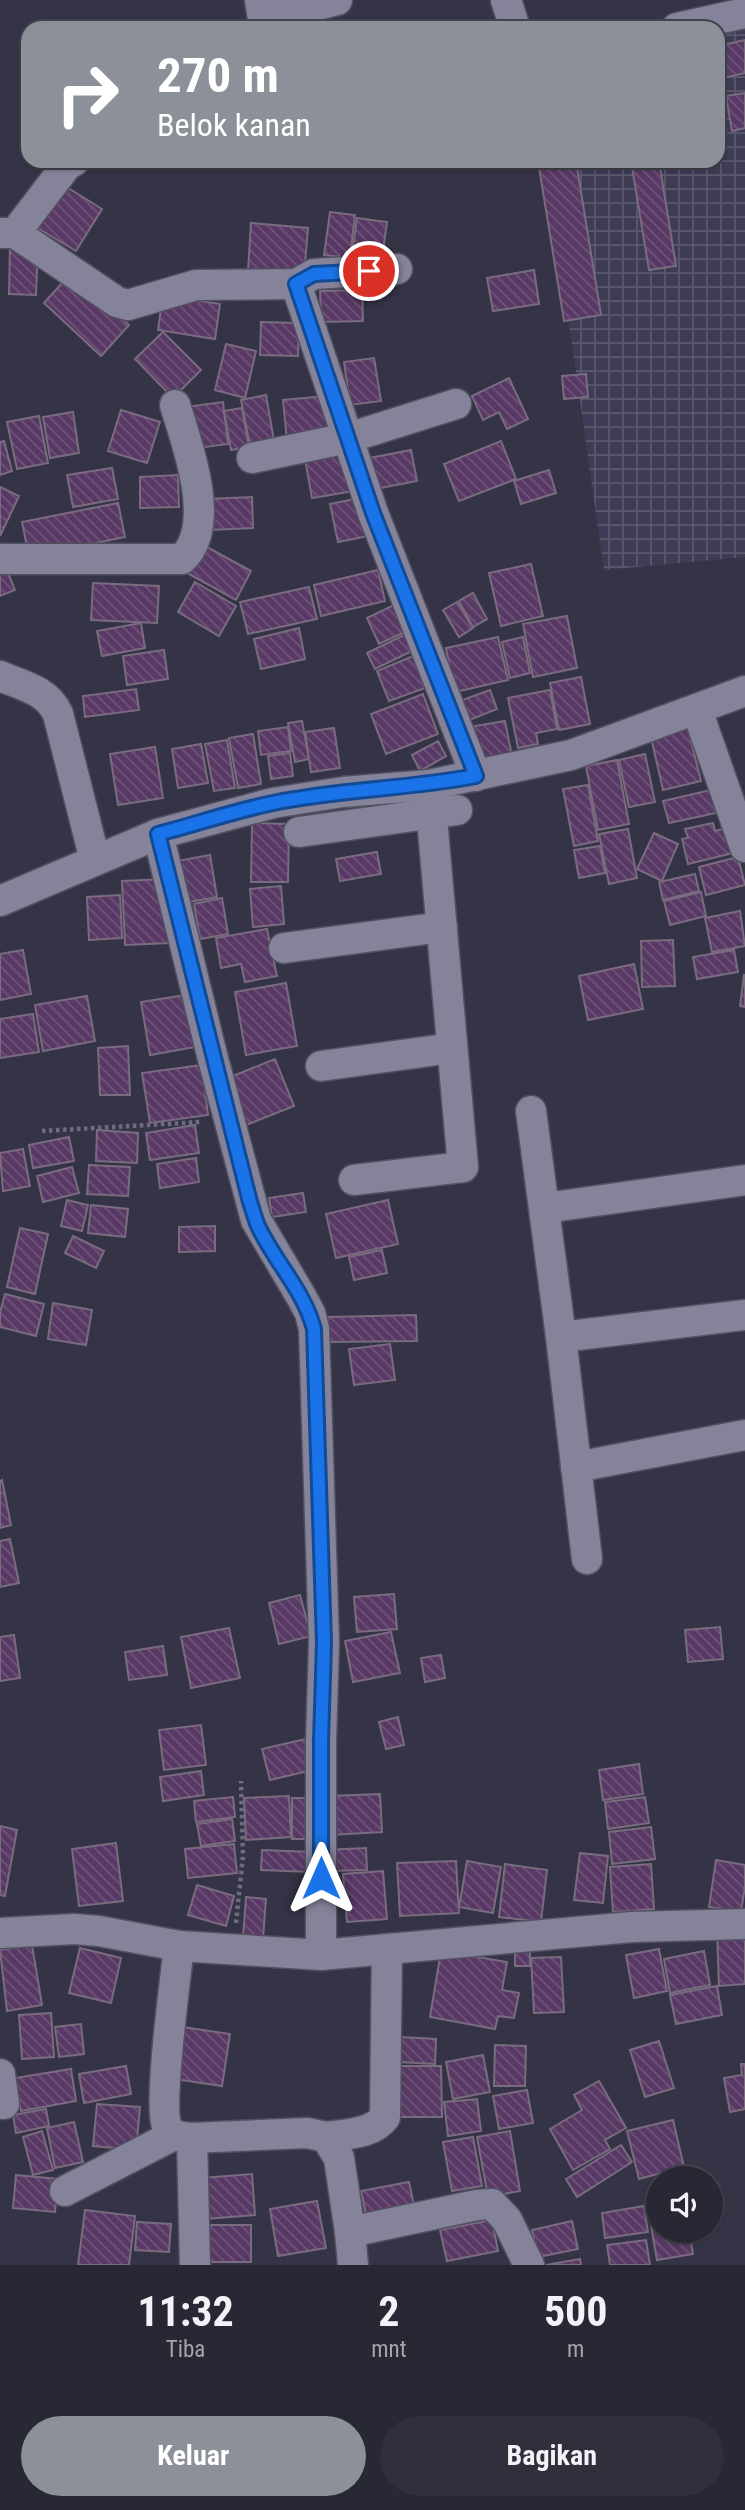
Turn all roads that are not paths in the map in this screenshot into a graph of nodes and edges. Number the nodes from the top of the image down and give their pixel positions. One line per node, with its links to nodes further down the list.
1 (260, 0): 2 (street)
2 (337, 0)
3 (506, 0): 5 (street)
4 (738, 10): 6 (street)
5 (513, 21)
6 (701, 21)
7 (64, 168): 8 (street)
8 (8, 233): 10 (street)
9 (397, 269): 10 (street)
10 (296, 284): 13 (street)
11 (456, 404): 13 (street)
12 (175, 405): 15 (street)
13 (348, 438): 14 (street); 19 (street)
14 (252, 458)
15 (0, 559)
16 (0, 676): 24 (street)
17 (745, 691): 18 (street)
18 (697, 710): 19 (street); 23 (street)
19 (476, 776): 20 (street)
20 (439, 803): 21 (street); 22 (street); 26 (street)
21 (299, 832)
22 (158, 834): 24 (street); 43 (street)
23 (745, 847)
24 (95, 860): 25 (street)
25 (0, 901)
26 (442, 927): 27 (street); 28 (street)
27 (284, 948)
28 (452, 1048): 29 (street); 31 (street)
29 (321, 1066)
30 (531, 1111): 33 (street)
31 (354, 1180)
32 (745, 1180): 33 (street)
33 (545, 1208): 35 (street)
34 (745, 1315): 35 (street)
35 (562, 1336): 37 (street)
36 (745, 1435): 37 (street)
37 (576, 1466): 38 (street)
38 (587, 1559)
39 (745, 1924): 42 (street)
40 (0, 1933): 41 (street)
41 (179, 1946): 43 (street); 46 (street)
42 (387, 1949): 43 (street); 47 (street)
43 (321, 1955)
44 (0, 2074): 45 (street)
45 (4, 2104)
46 (183, 2137): 47 (street); 48 (street); 50 (street)
47 (326, 2137): 49 (street)
48 (65, 2191)
49 (350, 2232): 51 (street); 52 (street)
50 (195, 2265)
51 (353, 2265)
52 (529, 2265)

